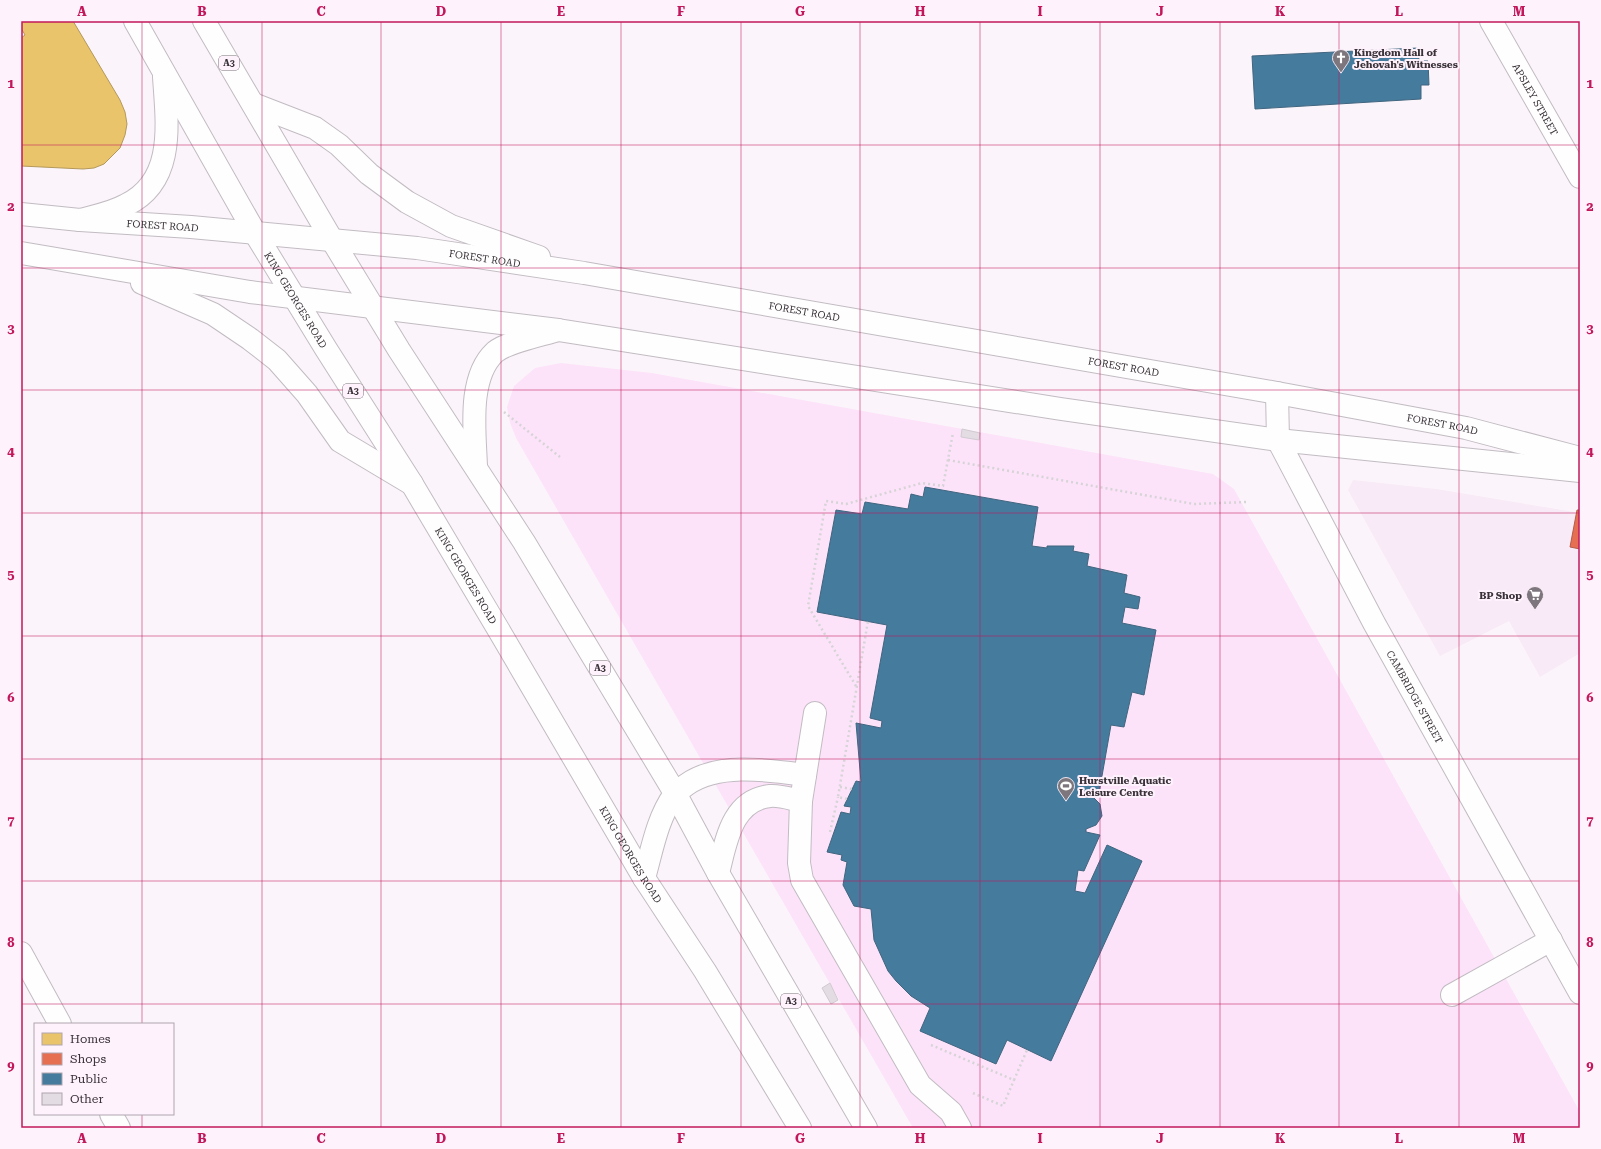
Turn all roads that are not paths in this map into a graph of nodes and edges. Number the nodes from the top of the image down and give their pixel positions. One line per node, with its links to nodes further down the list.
1 (135, 21): 4 (main road, KING GEORGES ROAD / A3)
2 (204, 21): 5 (main road, A3)
3 (1490, 21): 6 (main road, APSLEY STREET)
4 (164, 72): 8 (main road); 9 (main road, KING GEORGES ROAD / A3)
5 (253, 104): 10 (main road, A3); 13 (main road)
6 (1580, 177)
7 (21, 214): 8 (main road, FOREST ROAD)
8 (80, 220): 9 (main road, FOREST ROAD)
9 (255, 233): 10 (main road, FOREST ROAD); 14 (main road, KING GEORGES ROAD / A3)
10 (332, 240): 13 (main road, FOREST ROAD); 15 (main road, A3)
11 (21, 253): 12 (main road)
12 (108, 269): 14 (main road); 22 (main road)
13 (584, 273): 17 (main road, FOREST ROAD)
14 (296, 298): 15 (main road); 22 (main road, KING GEORGES ROAD / A3)
15 (373, 307): 16 (main road); 20 (main road, A3)
16 (558, 330): 18 (main road); 20 (main road)
17 (1277, 393): 18 (main road, CAMBRIDGE STREET); 19 (main road, FOREST ROAD)
18 (1278, 440): 21 (main road); 29 (main road, CAMBRIDGE STREET)
19 (1580, 458)
20 (476, 467): 25 (main road, A3)
21 (1580, 471)
22 (412, 484): 28 (main road, KING GEORGES ROAD / A3)
23 (815, 713): 24 (main road)
24 (805, 775): 25 (main road); 26 (main road)
25 (675, 793): 27 (main road, A3); 28 (main road)
26 (801, 801): 27 (main road); 38 (main road)
27 (718, 873): 37 (main road, A3)
28 (644, 878): 36 (main road, KING GEORGES ROAD / A3)
29 (1550, 940): 31 (main road, CAMBRIDGE STREET); 32 (main road)
30 (21, 954): 33 (main road)
31 (1580, 993)
32 (1452, 995)
33 (59, 1023)
34 (112, 1115): 35 (main road)
35 (119, 1128)
36 (800, 1128)
37 (866, 1128)
38 (960, 1128)

